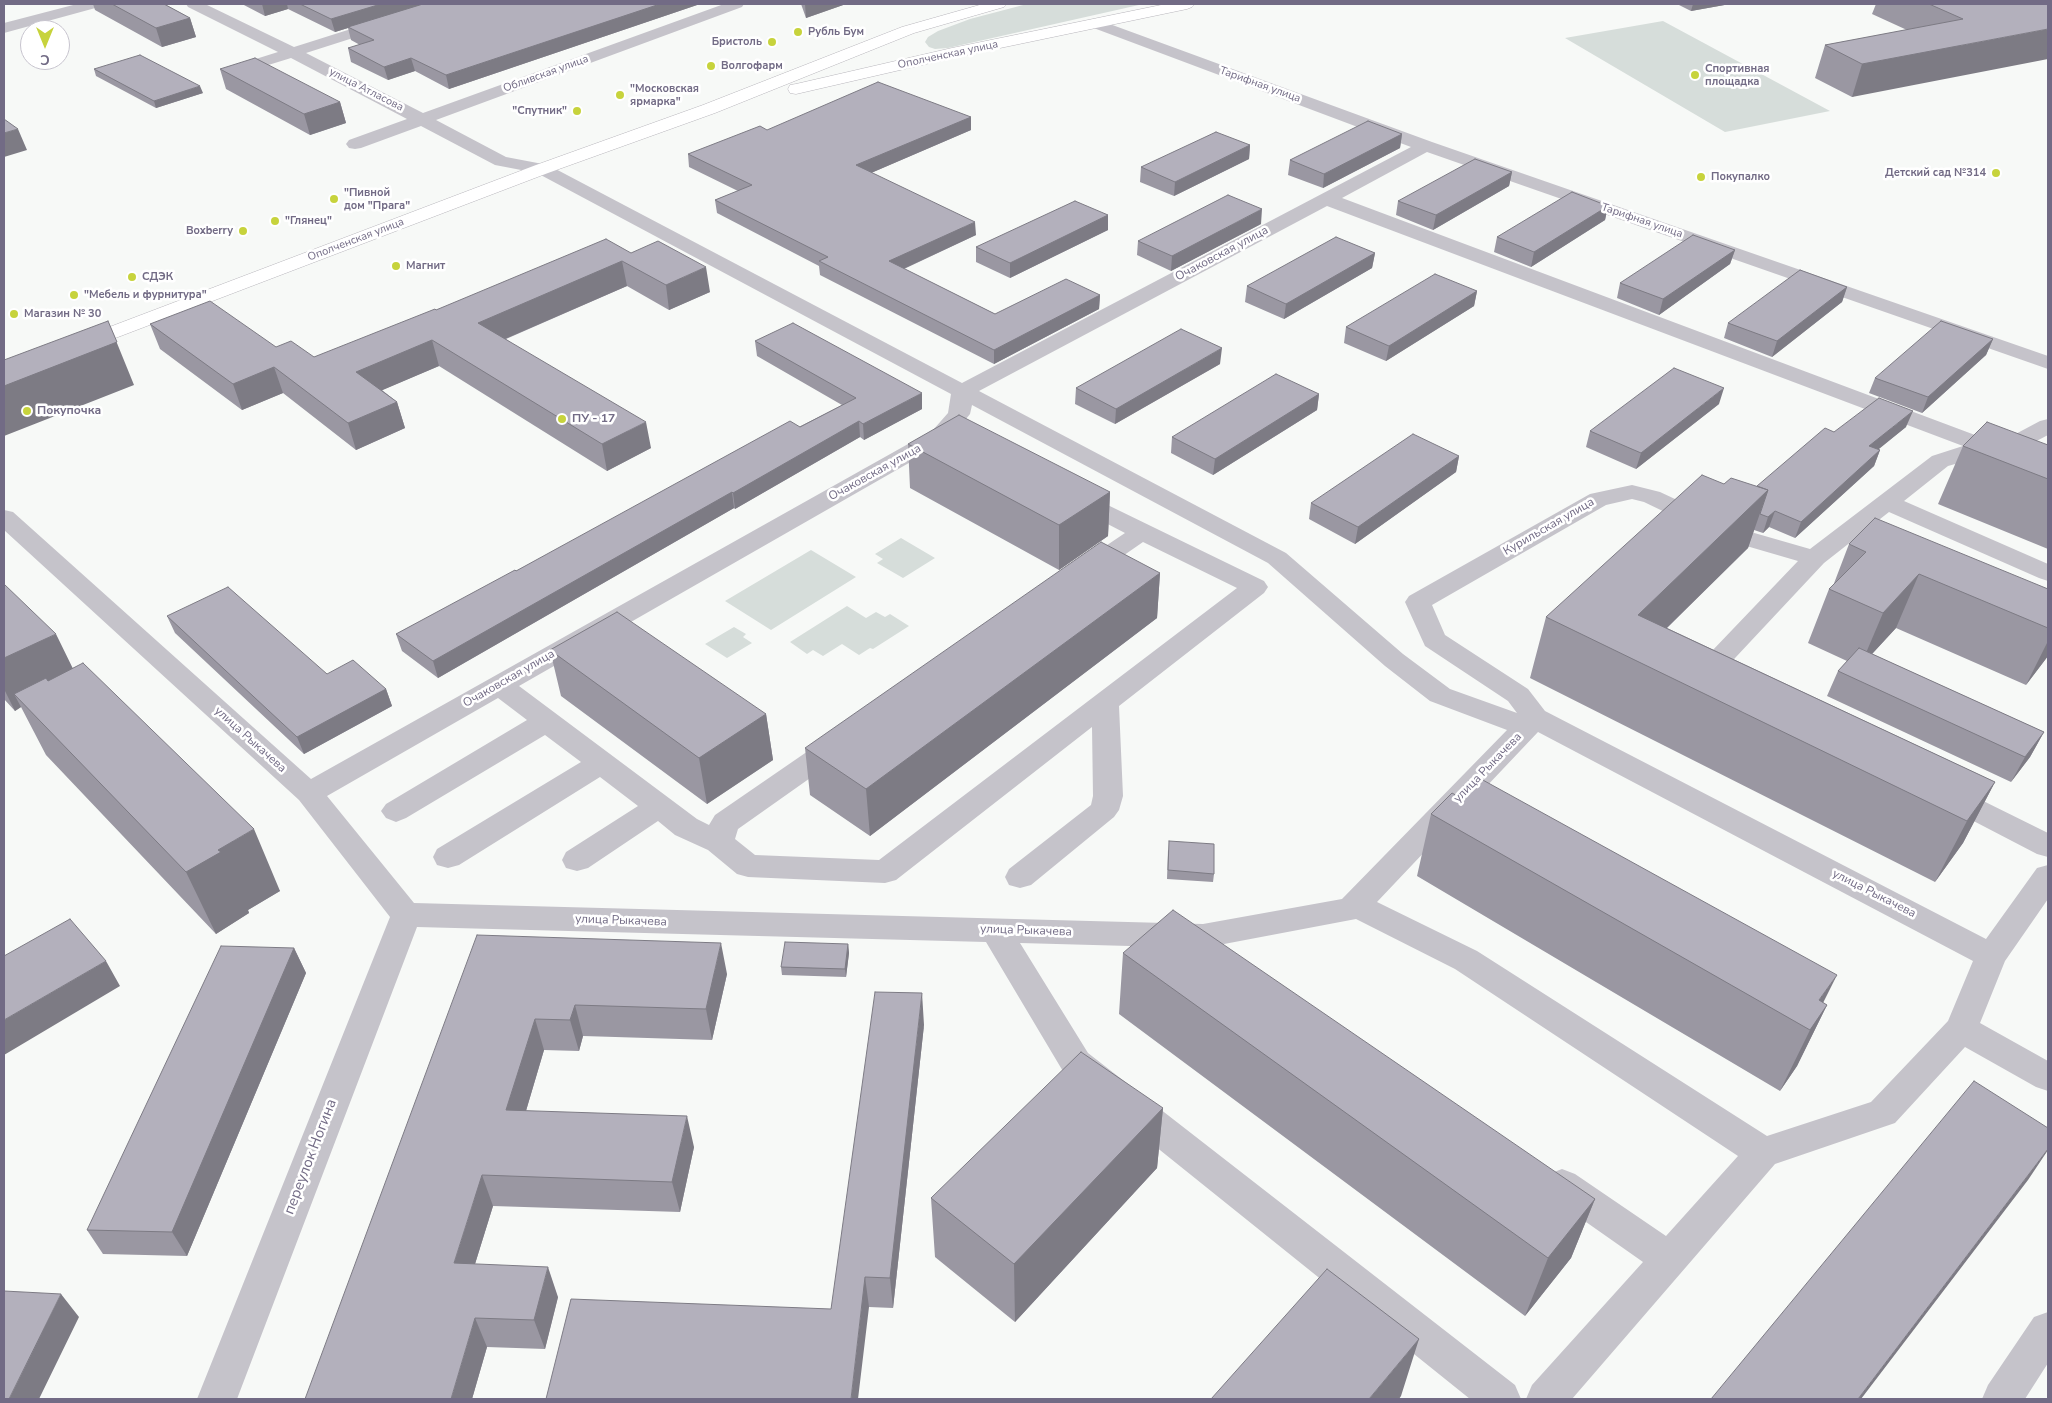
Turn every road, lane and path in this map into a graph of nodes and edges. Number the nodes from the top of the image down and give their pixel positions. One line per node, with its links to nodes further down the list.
1 (94, 4): 8 (street)
2 (193, 4): 10 (street, улица Атласова)
3 (445, 4): 10 (street)
4 (737, 4): 14 (street, Обливская улица)
5 (999, 4): 9 (highway, Ополченская улица)
6 (1187, 4): 7 (highway, Ополченская улица)
7 (1096, 24): 11 (highway, Ополченская улица); 16 (street, Тарифная улица)
8 (4, 28)
9 (908, 30): 11 (highway); 13 (highway, Ополченская улица)
10 (292, 52): 12 (street); 14 (street, улица Атласова)
11 (952, 53): 13 (highway, Ополченская улица)
12 (230, 72)
13 (710, 109): 17 (highway, Ополченская улица)
14 (423, 120): 15 (street, Обливская улица); 17 (street, улица Атласова)
15 (355, 144)
16 (1426, 146): 18 (street, Очаковская улица); 20 (street, Тарифная улица)
17 (542, 169): 19 (highway, Ополченская улица); 21 (street, улица Атласова)
18 (1327, 199): 21 (street, Очаковская улица); 23 (street)
19 (59, 353)
20 (2048, 363)
21 (963, 391): 32 (street, Очаковская улица); 35 (street, улица Атласова)
22 (2048, 426): 23 (street)
23 (1989, 448): 24 (street); 26 (street)
24 (2048, 474)
25 (1057, 488): 28 (street)
26 (1886, 502): 29 (street); 30 (street)
27 (4, 517): 40 (street, улица Рыкачева)
28 (1142, 532): 31 (street); 34 (street)
29 (1815, 558): 33 (street); 35 (street, Курильская улица)
30 (2048, 574)
31 (1066, 585)
32 (498, 685): 36 (street); 40 (street, Очаковская улица)
33 (1730, 688)
34 (1105, 702): 43 (street); 48 (street)
35 (1535, 718): 49 (street, улица Рыкачева); 53 (street, улица Рыкачева)
36 (547, 721): 38 (street); 42 (street)
37 (854, 733): 43 (street)
38 (602, 762): 41 (street); 45 (street)
39 (1924, 784): 44 (street)
40 (309, 793): 50 (street, улица Рыкачева)
41 (659, 806): 43 (street); 46 (street)
42 (396, 811)
43 (719, 842)
44 (2048, 846)
45 (448, 857)
46 (577, 860)
47 (2048, 876): 53 (street)
48 (1020, 877)
49 (1356, 905): 52 (street, улица Рыкачева); 57 (street)
50 (406, 915): 51 (street, улица Рыкачева); 61 (street, переулок Ногина)
51 (995, 930): 52 (street, улица Рыкачева); 62 (street)
52 (1203, 936): 54 (street)
53 (1991, 956): 55 (street)
54 (1236, 959)
55 (1961, 1029): 56 (street); 57 (street)
56 (2048, 1077)
57 (1762, 1153): 59 (street)
58 (1538, 1168): 59 (street)
59 (1669, 1259): 63 (street)
60 (2048, 1330): 64 (street)
61 (216, 1399)
62 (1501, 1399)
63 (1546, 1399)
64 (2002, 1399)

